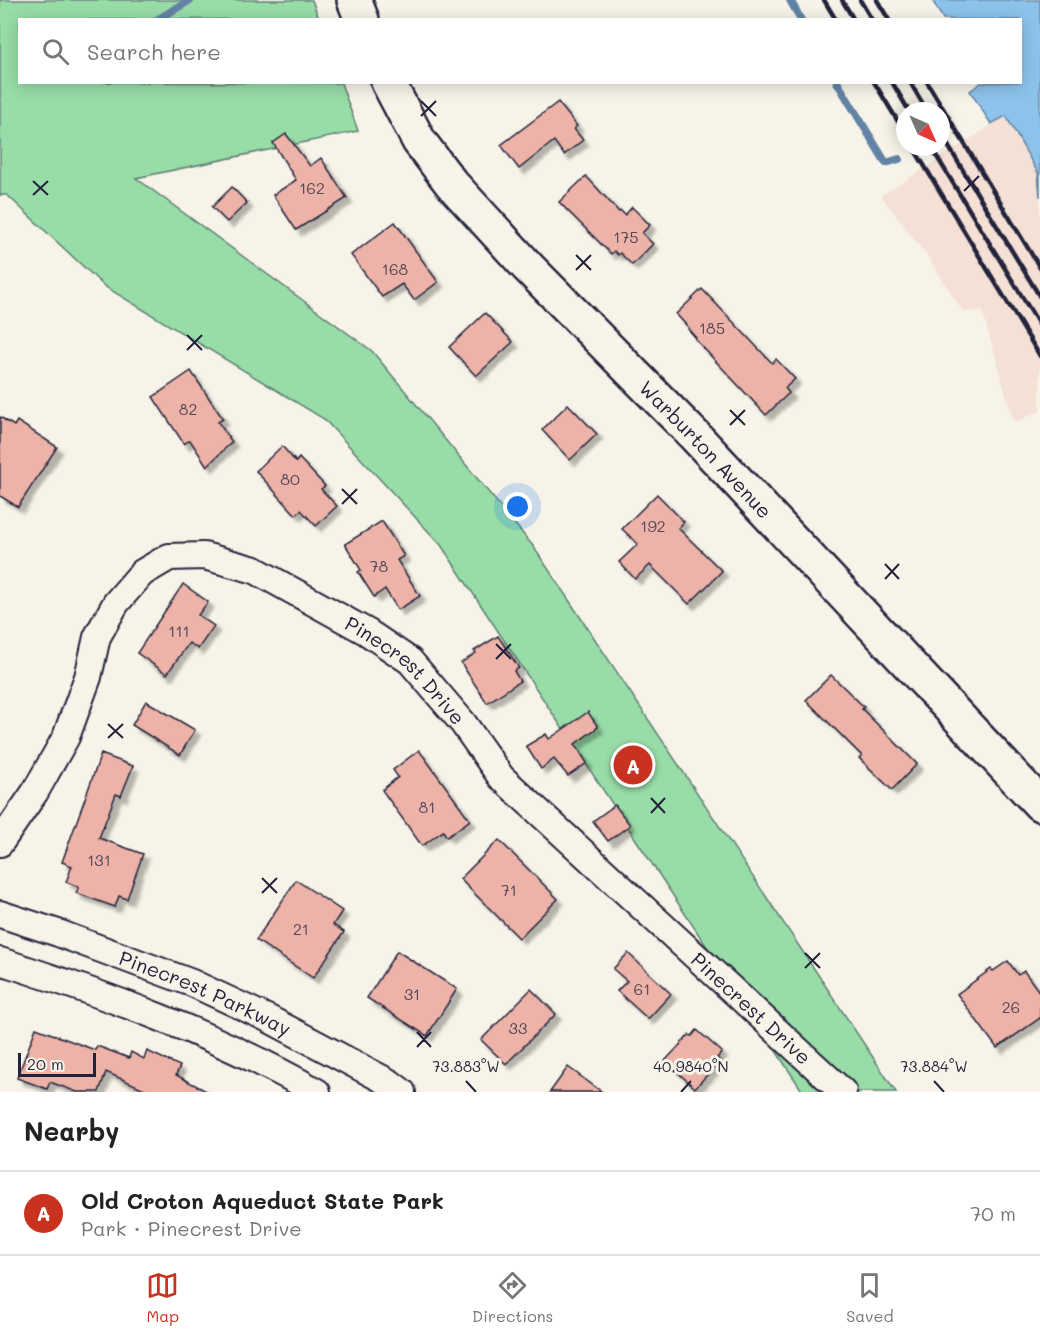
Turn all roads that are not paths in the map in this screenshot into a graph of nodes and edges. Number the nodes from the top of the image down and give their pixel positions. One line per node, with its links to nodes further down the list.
1 (354, 0): 2 (street)
2 (361, 18)
3 (389, 84): 4 (street, Warburton Avenue)
4 (1040, 804)
5 (0, 843): 10 (street, Pinecrest Drive)
6 (0, 914): 9 (street, Pinecrest Parkway)
7 (0, 962): 8 (street, Pinecrest Parkway)
8 (317, 1092)
9 (402, 1092)
10 (843, 1092)

